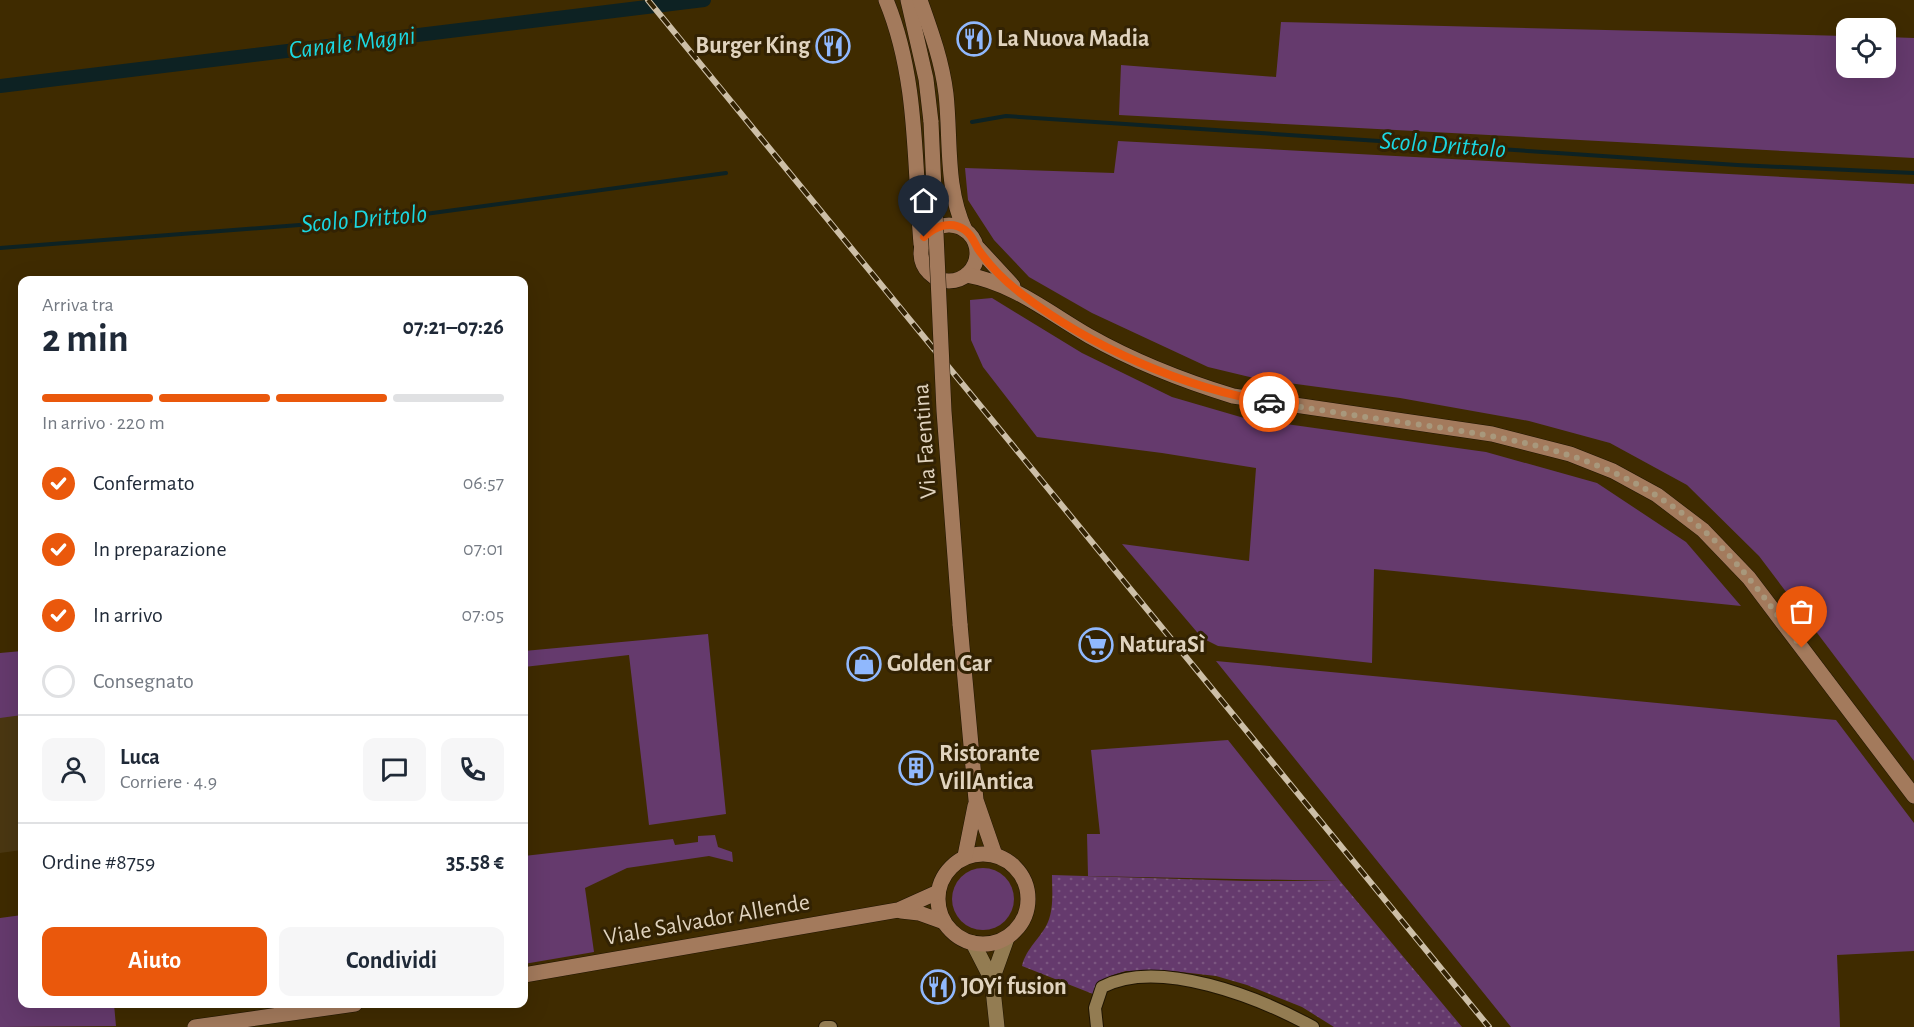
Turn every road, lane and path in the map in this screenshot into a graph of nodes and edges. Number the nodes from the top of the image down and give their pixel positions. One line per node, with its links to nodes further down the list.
1 (901, 2): 2 (main road); 3 (main road); 8 (main road, Via Faentina, bridge)
2 (965, 230): 3 (main road); 4 (main road)
3 (921, 244): 5 (main road)
4 (978, 248): 5 (main road); 6 (main road)
5 (967, 275): 6 (main road)
6 (1022, 294): 7 (main road)
7 (1914, 796)
8 (976, 800): 9 (main road, Via Faentina); 10 (main road, Via Faentina)
9 (995, 855): 10 (main road); 14 (main road)
10 (965, 856): 11 (main road)
11 (938, 892): 12 (main road, Viale Salvador Allende); 13 (main road)
12 (898, 910): 13 (main road, Viale Salvador Allende); 16 (main road, Viale Salvador Allende)
13 (944, 922): 15 (main road)
14 (1007, 938): 15 (main road); 17 (street)
15 (973, 943): 17 (street)
16 (528, 974)
17 (992, 980): 20 (street)
18 (327, 1008): 19 (main road)
19 (195, 1027)
20 (997, 1027)
21 (1097, 1027): 22 (street)
22 (1313, 1027)

